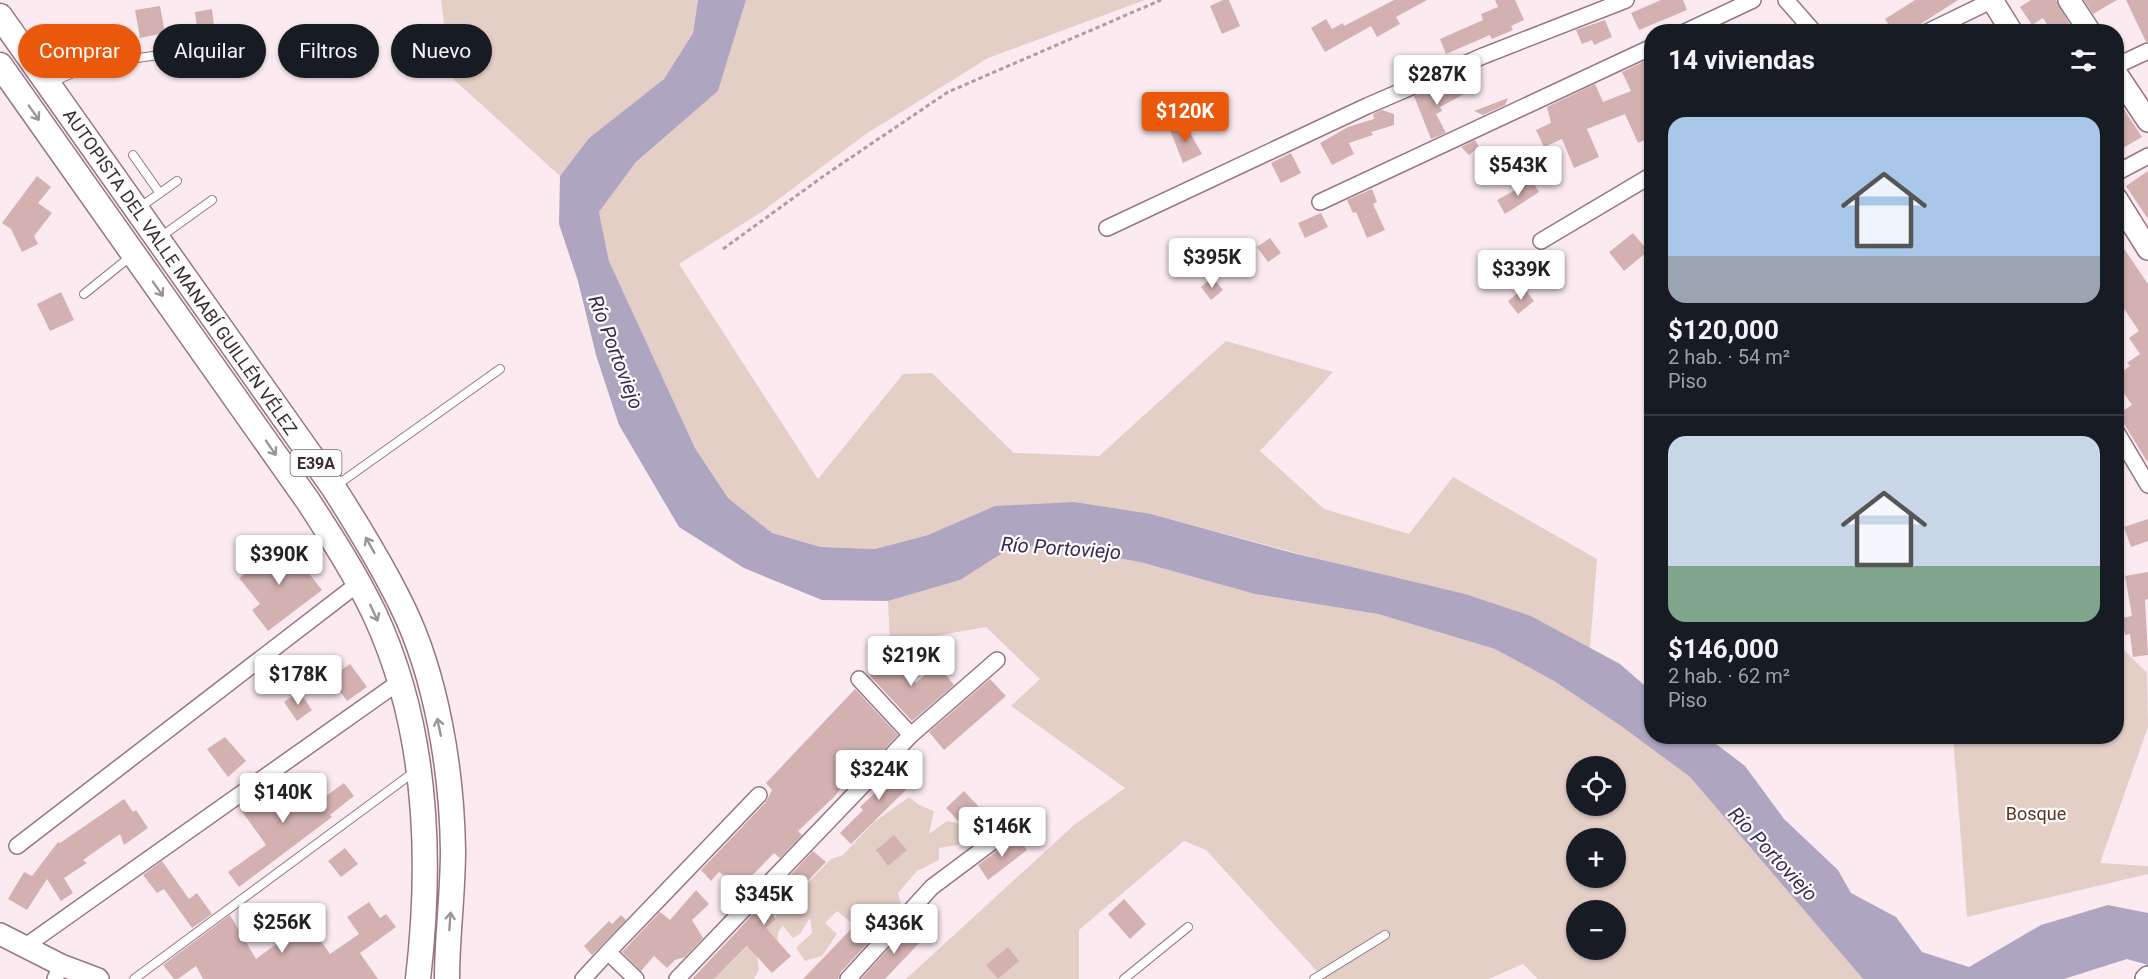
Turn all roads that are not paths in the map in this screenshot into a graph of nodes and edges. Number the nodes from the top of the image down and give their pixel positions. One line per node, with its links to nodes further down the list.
1 (1626, 0): 31 (street)
2 (1753, 0): 7 (street)
3 (1785, 0): 8 (street); 9 (street)
4 (1992, 0): 10 (street); 11 (street)
5 (2069, 0): 12 (street)
6 (0, 16): 19 (main road, AUTOPISTA DEL VALLE MANABÍ GUILLÉN VÉLEZ / E39A)
7 (1702, 24)
8 (1802, 24)
9 (1807, 24)
10 (1943, 24)
11 (2007, 24)
12 (2085, 24)
13 (1644, 51): 28 (street)
14 (2148, 51): 16 (street)
15 (153, 58): 19 (lane)
16 (2124, 62)
17 (0, 65): 35 (main road, AUTOPISTA DEL VALLE MANABÍ GUILLÉN VÉLEZ / E39A, one-way to 35)
18 (2124, 85): 20 (street)
19 (48, 86): 29 (main road, AUTOPISTA DEL VALLE MANABÍ GUILLÉN VÉLEZ / E39A)
20 (2148, 121)
21 (133, 155): 26 (lane)
22 (2148, 156): 23 (street)
23 (2124, 169)
24 (1644, 180): 33 (street)
25 (177, 181): 26 (lane)
26 (159, 192): 29 (lane)
27 (212, 200): 32 (lane)
28 (1320, 202)
29 (136, 210): 32 (main road, AUTOPISTA DEL VALLE MANABÍ GUILLÉN VÉLEZ / E39A)
30 (2124, 211): 34 (street)
31 (1107, 228)
32 (156, 237): 35 (main road); 40 (main road, AUTOPISTA DEL VALLE MANABÍ GUILLÉN VÉLEZ / E39A)
33 (1541, 241)
34 (2148, 249)
35 (133, 253): 36 (lane); 41 (main road, AUTOPISTA DEL VALLE MANABÍ GUILLÉN VÉLEZ / E39A, one-way to 41)
36 (84, 294)
37 (500, 369): 40 (lane)
38 (2124, 444): 39 (street)
39 (2148, 485)
40 (333, 488): 59 (main road, AUTOPISTA DEL VALLE MANABÍ GUILLÉN VÉLEZ / E39A, one-way to 40)
41 (359, 584): 44 (main road, AUTOPISTA DEL VALLE MANABÍ GUILLÉN VÉLEZ / E39A, one-way to 44); 49 (street)
42 (997, 660): 45 (street)
43 (860, 679): 45 (street)
44 (399, 682): 46 (main road, AUTOPISTA DEL VALLE MANABÍ GUILLÉN VÉLEZ / E39A); 53 (street)
45 (911, 735): 62 (street)
46 (418, 769): 57 (lane); 58 (main road, AUTOPISTA DEL VALLE MANABÍ GUILLÉN VÉLEZ / E39A)
47 (759, 795): 54 (street)
48 (1015, 825): 63 (street)
49 (17, 846)
50 (1188, 927): 64 (lane)
51 (0, 934): 53 (street)
52 (1385, 935): 65 (lane)
53 (24, 947): 55 (street)
54 (608, 952): 60 (street); 61 (street)
55 (58, 972): 56 (street)
56 (98, 979)
57 (134, 979)
58 (418, 979)
59 (447, 979)
60 (583, 979)
61 (636, 979)
62 (677, 979)
63 (848, 979)
64 (1124, 979)
65 (1314, 979)

